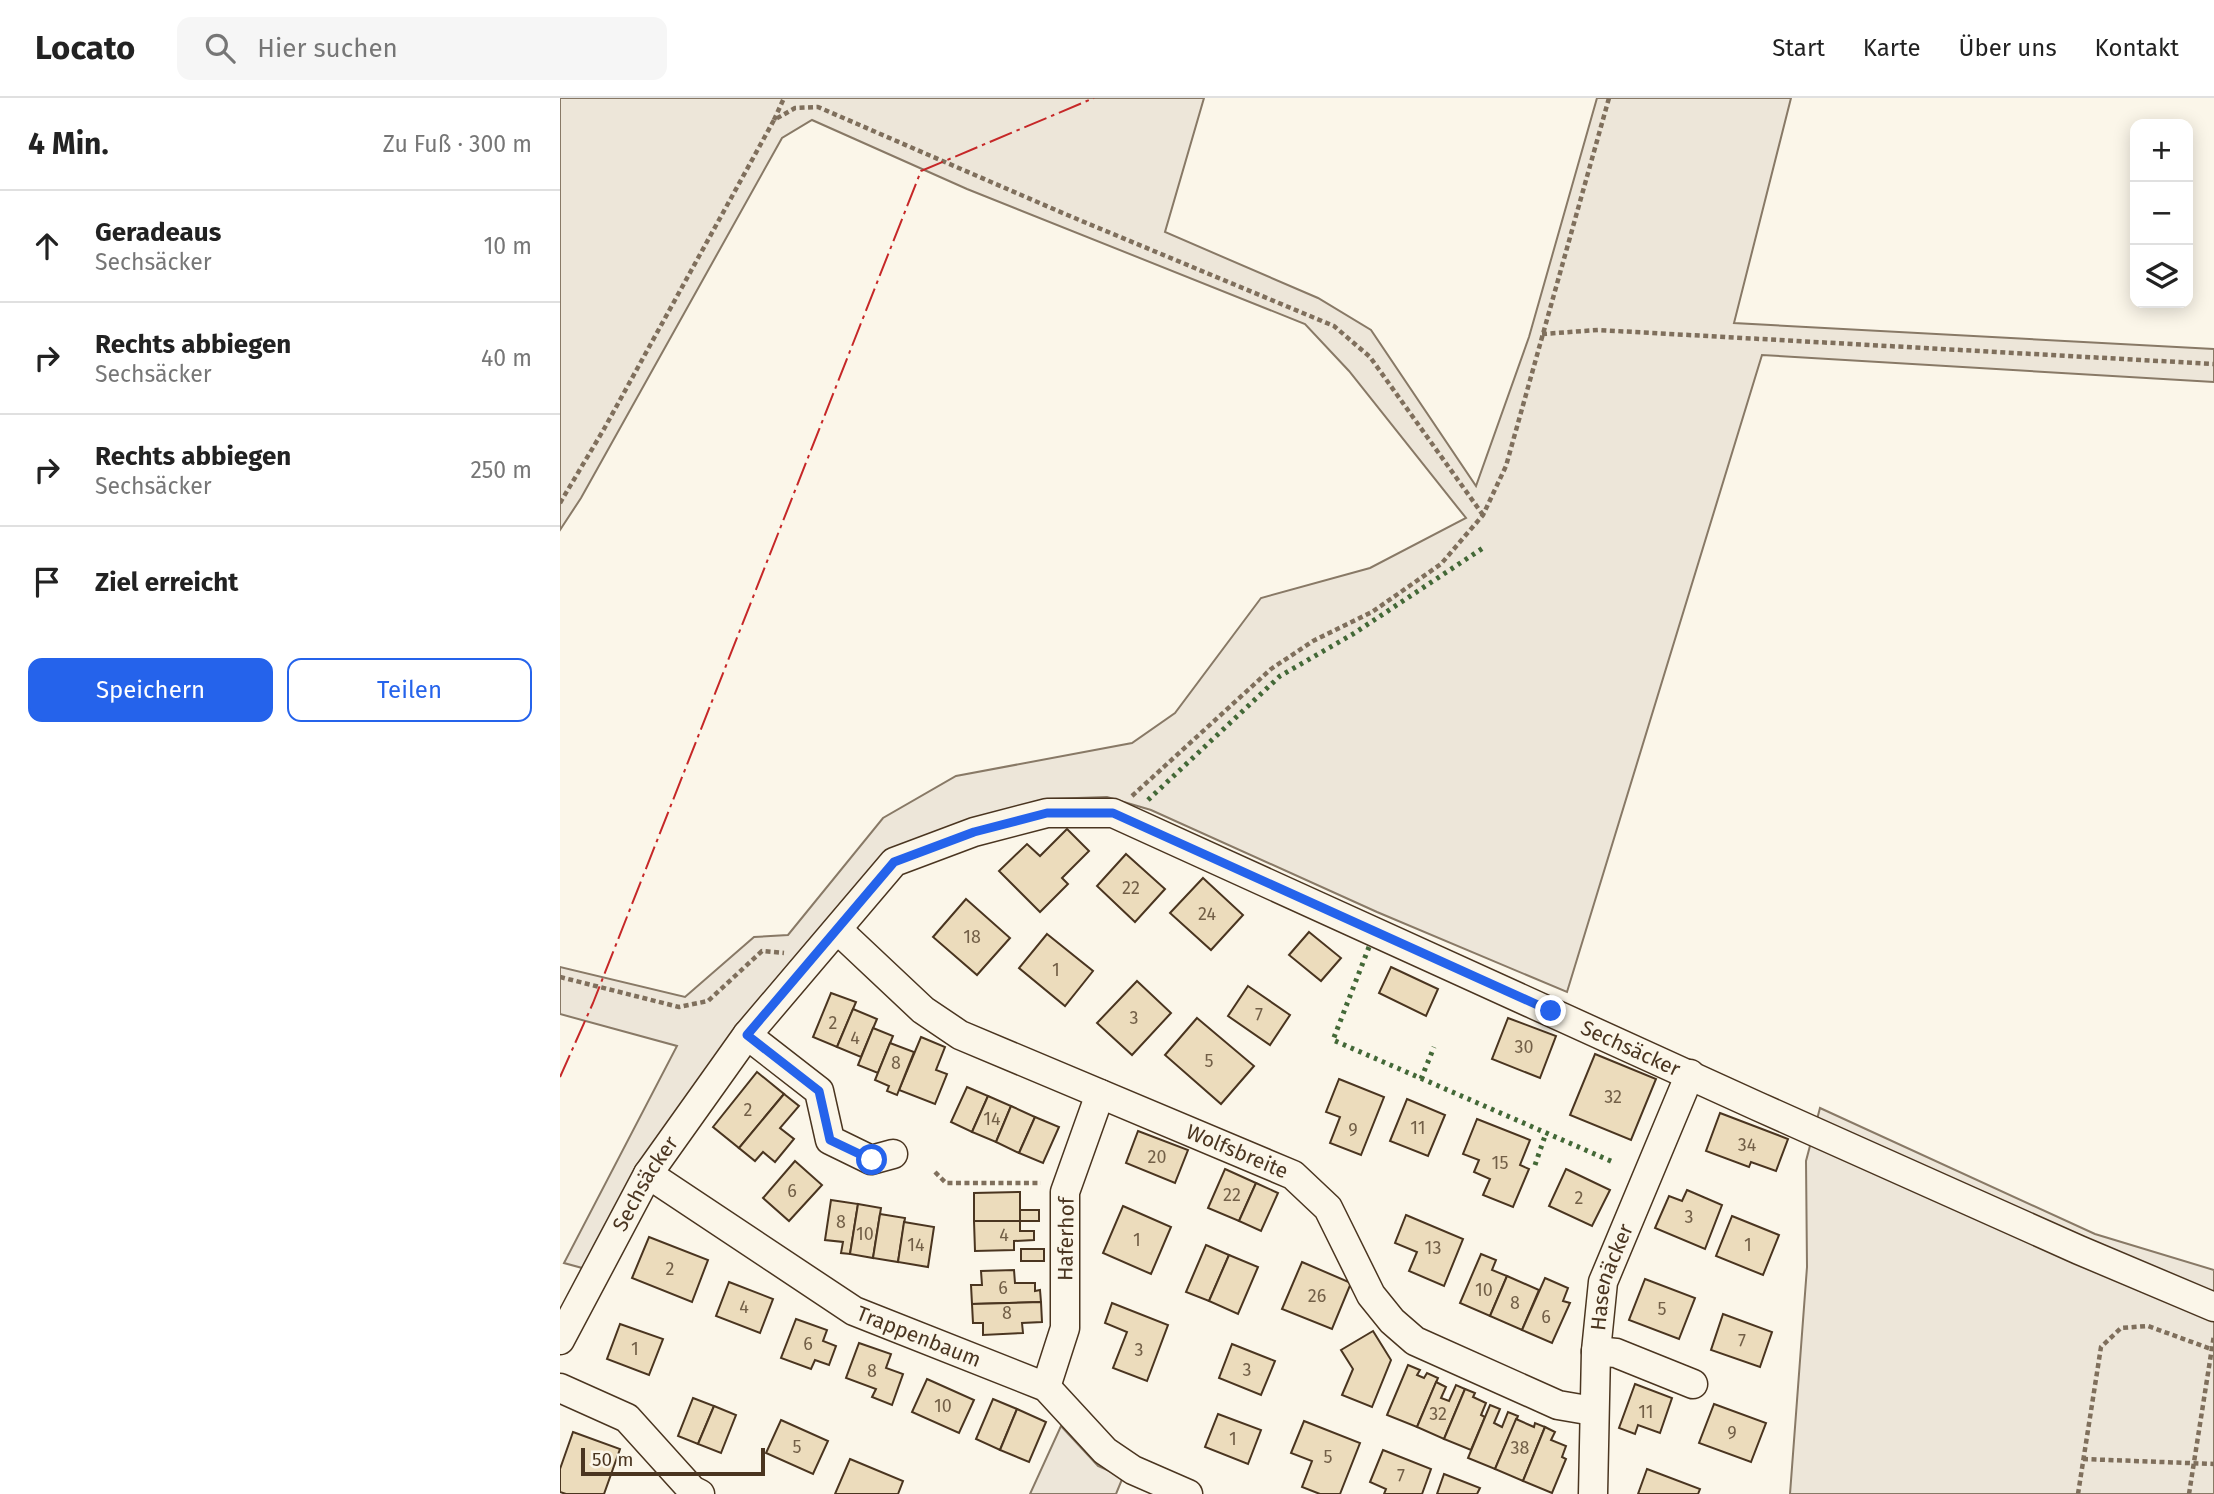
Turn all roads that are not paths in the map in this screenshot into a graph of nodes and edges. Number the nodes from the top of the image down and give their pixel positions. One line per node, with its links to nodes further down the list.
1 (838, 930): 2 (street, Sechsäcker); 3 (street, Sechsäcker); 4 (street, Wolfsbreite)
2 (747, 1035): 5 (street); 6 (street, Sechsäcker)
3 (1690, 1074): 7 (street, Sechsäcker); 9 (street, Hasenäcker)
4 (1100, 1094): 11 (street, Haferhof); 13 (street, Wolfsbreite)
5 (892, 1154)
6 (648, 1174): 8 (street, Sechsäcker); 11 (street, Trappenbaum)
7 (2214, 1307)
8 (560, 1340)
9 (1595, 1351): 10 (street); 13 (street, Hasenäcker)
10 (1693, 1384)
11 (1046, 1387): 15 (street, Trappenbaum)
12 (560, 1388): 14 (street)
13 (1594, 1411): 16 (street, Hasenäcker)
14 (700, 1494)
15 (1188, 1494)
16 (1593, 1494)

